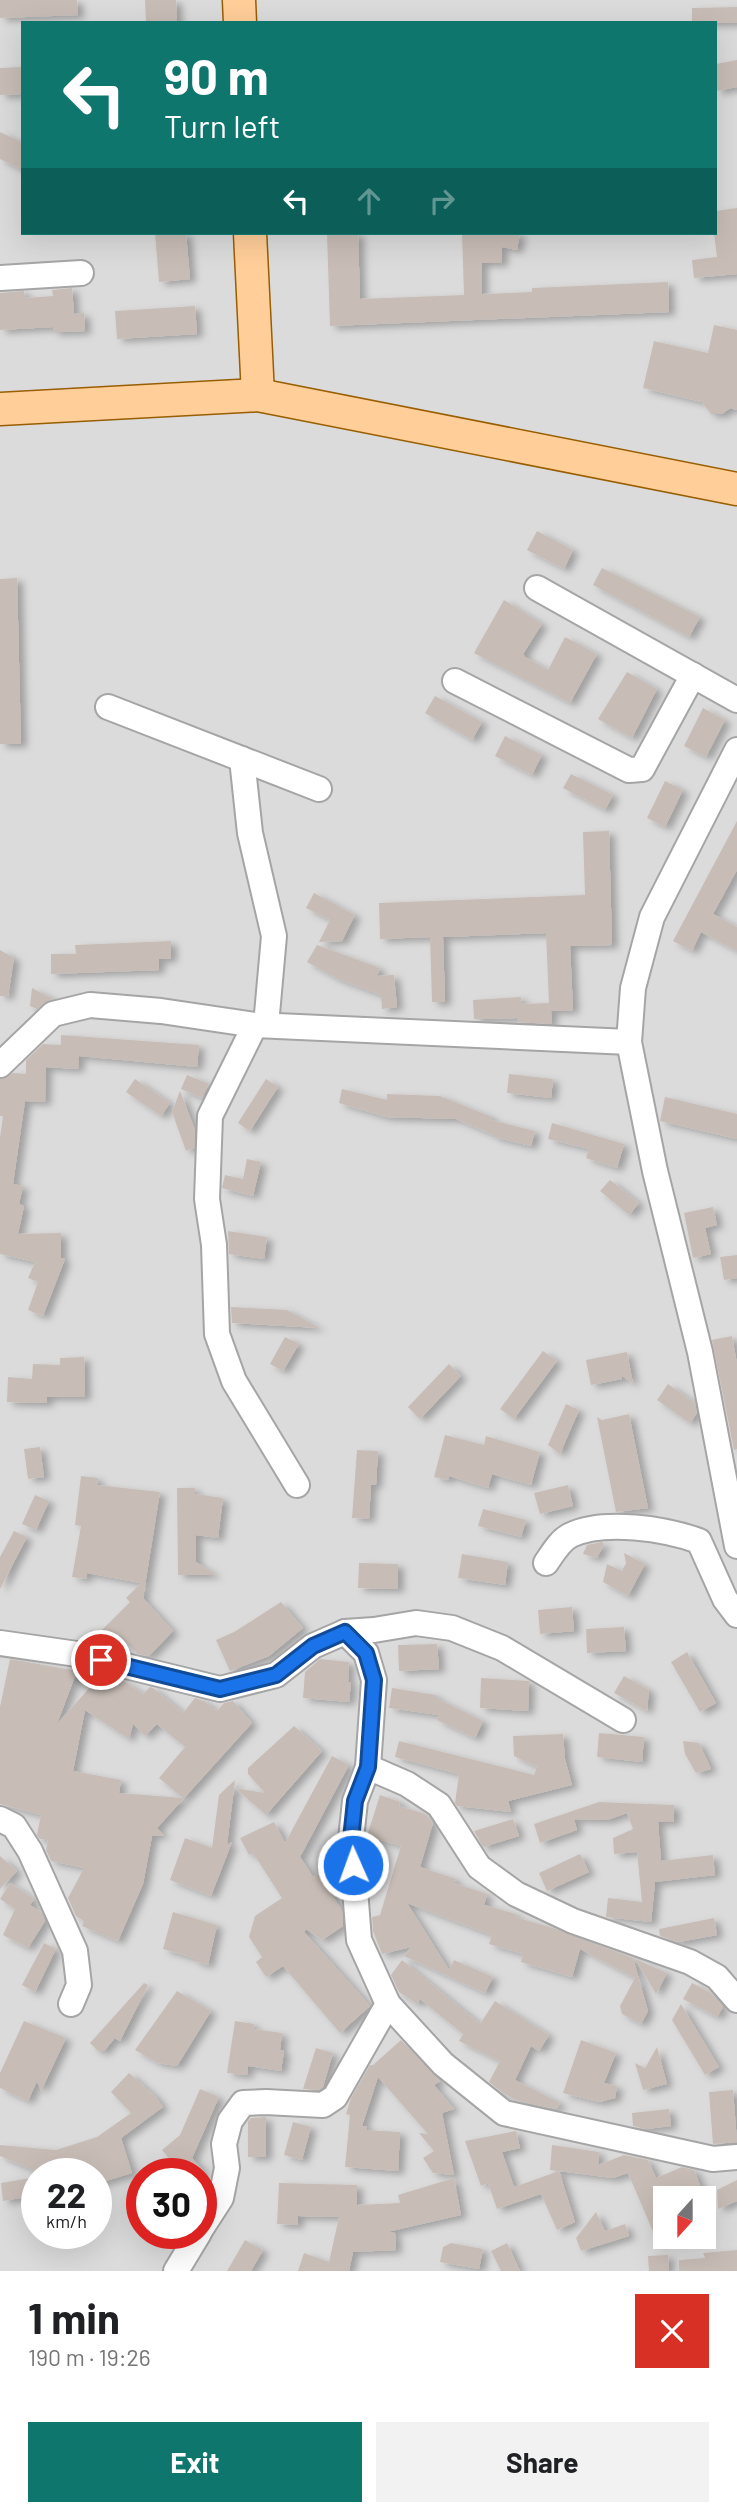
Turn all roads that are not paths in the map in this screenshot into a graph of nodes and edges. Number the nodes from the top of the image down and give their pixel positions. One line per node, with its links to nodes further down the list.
1 (239, 0): 2 (main road)
2 (240, 21)
3 (250, 235): 6 (main road)
4 (81, 273): 5 (street)
5 (0, 278)
6 (258, 396): 7 (main road); 8 (main road)
7 (0, 409)
8 (737, 489)
9 (537, 588): 10 (street)
10 (694, 675): 11 (street); 12 (street)
11 (455, 681)
12 (737, 700)
13 (108, 707): 15 (street)
14 (737, 750): 18 (street)
15 (242, 759): 16 (street); 17 (street)
16 (318, 789)
17 (260, 1025): 18 (street); 19 (street); 20 (street)
18 (629, 1042): 21 (street)
19 (0, 1065)
20 (297, 1485)
21 (737, 1546)
22 (546, 1563): 23 (street)
23 (737, 1615)
24 (345, 1632): 25 (street); 26 (street); 27 (street)
25 (0, 1643)
26 (623, 1720)
27 (368, 1767): 29 (street); 31 (street)
28 (0, 1819): 30 (street)
29 (737, 2000)
30 (71, 2004)
31 (388, 2004): 32 (street); 33 (street)
32 (737, 2157)
33 (217, 2203)
34 (189, 2249): 35 (street)
35 (176, 2271)

